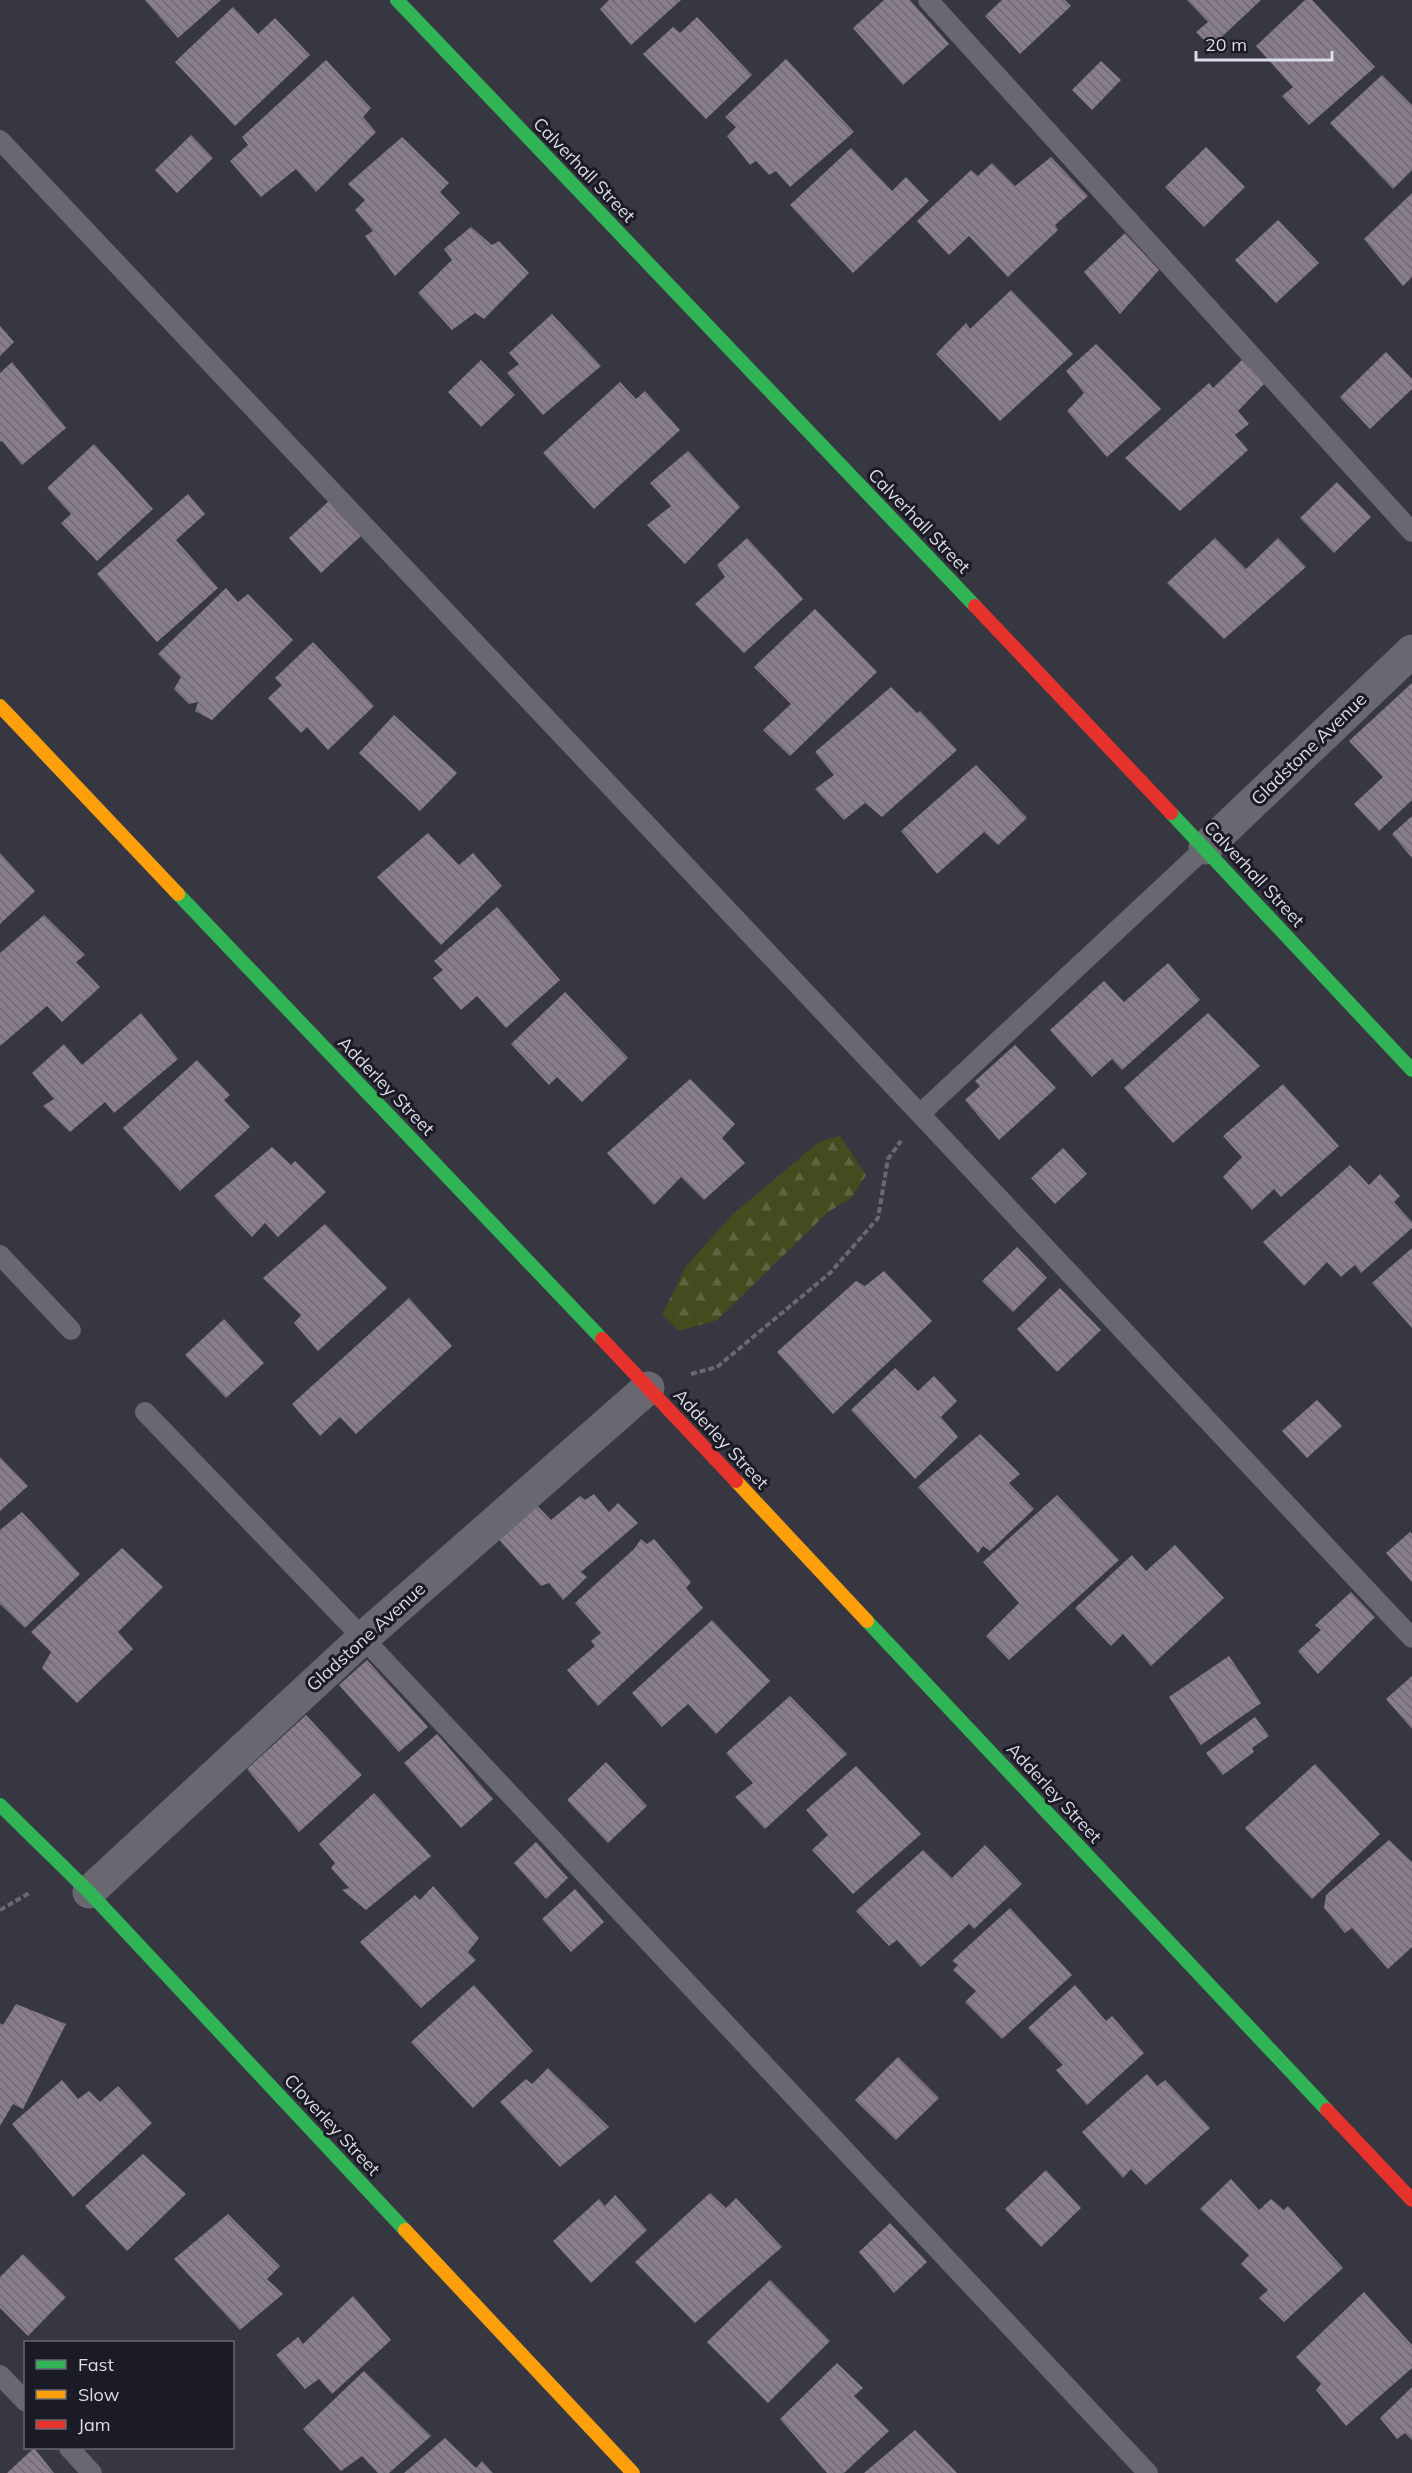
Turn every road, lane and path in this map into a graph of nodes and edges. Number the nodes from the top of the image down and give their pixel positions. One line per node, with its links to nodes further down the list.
1 (398, 0): 7 (street, Calverhall Street)
2 (928, 0): 4 (lane)
3 (0, 140): 9 (lane)
4 (1412, 532)
5 (1412, 651): 7 (street, Gladstone Avenue)
6 (0, 706): 12 (street, Adderley Street)
7 (1205, 848): 8 (street, Calverhall Street); 9 (lane)
8 (1412, 1070)
9 (920, 1114): 12 (path); 15 (lane)
10 (0, 1255): 11 (lane)
11 (71, 1330)
12 (648, 1388): 14 (street, Gladstone Avenue); 18 (street, Adderley Street)
13 (145, 1412): 14 (lane)
14 (363, 1638): 17 (street, Gladstone Avenue); 24 (lane)
15 (1412, 1638)
16 (0, 1805): 17 (street, Cloverley Street)
17 (89, 1892): 23 (street, Cloverley Street)
18 (1412, 2200)
19 (0, 2375): 20 (lane)
20 (24, 2400)
21 (70, 2449): 22 (lane)
22 (93, 2473)
23 (633, 2473)
24 (1148, 2473)

